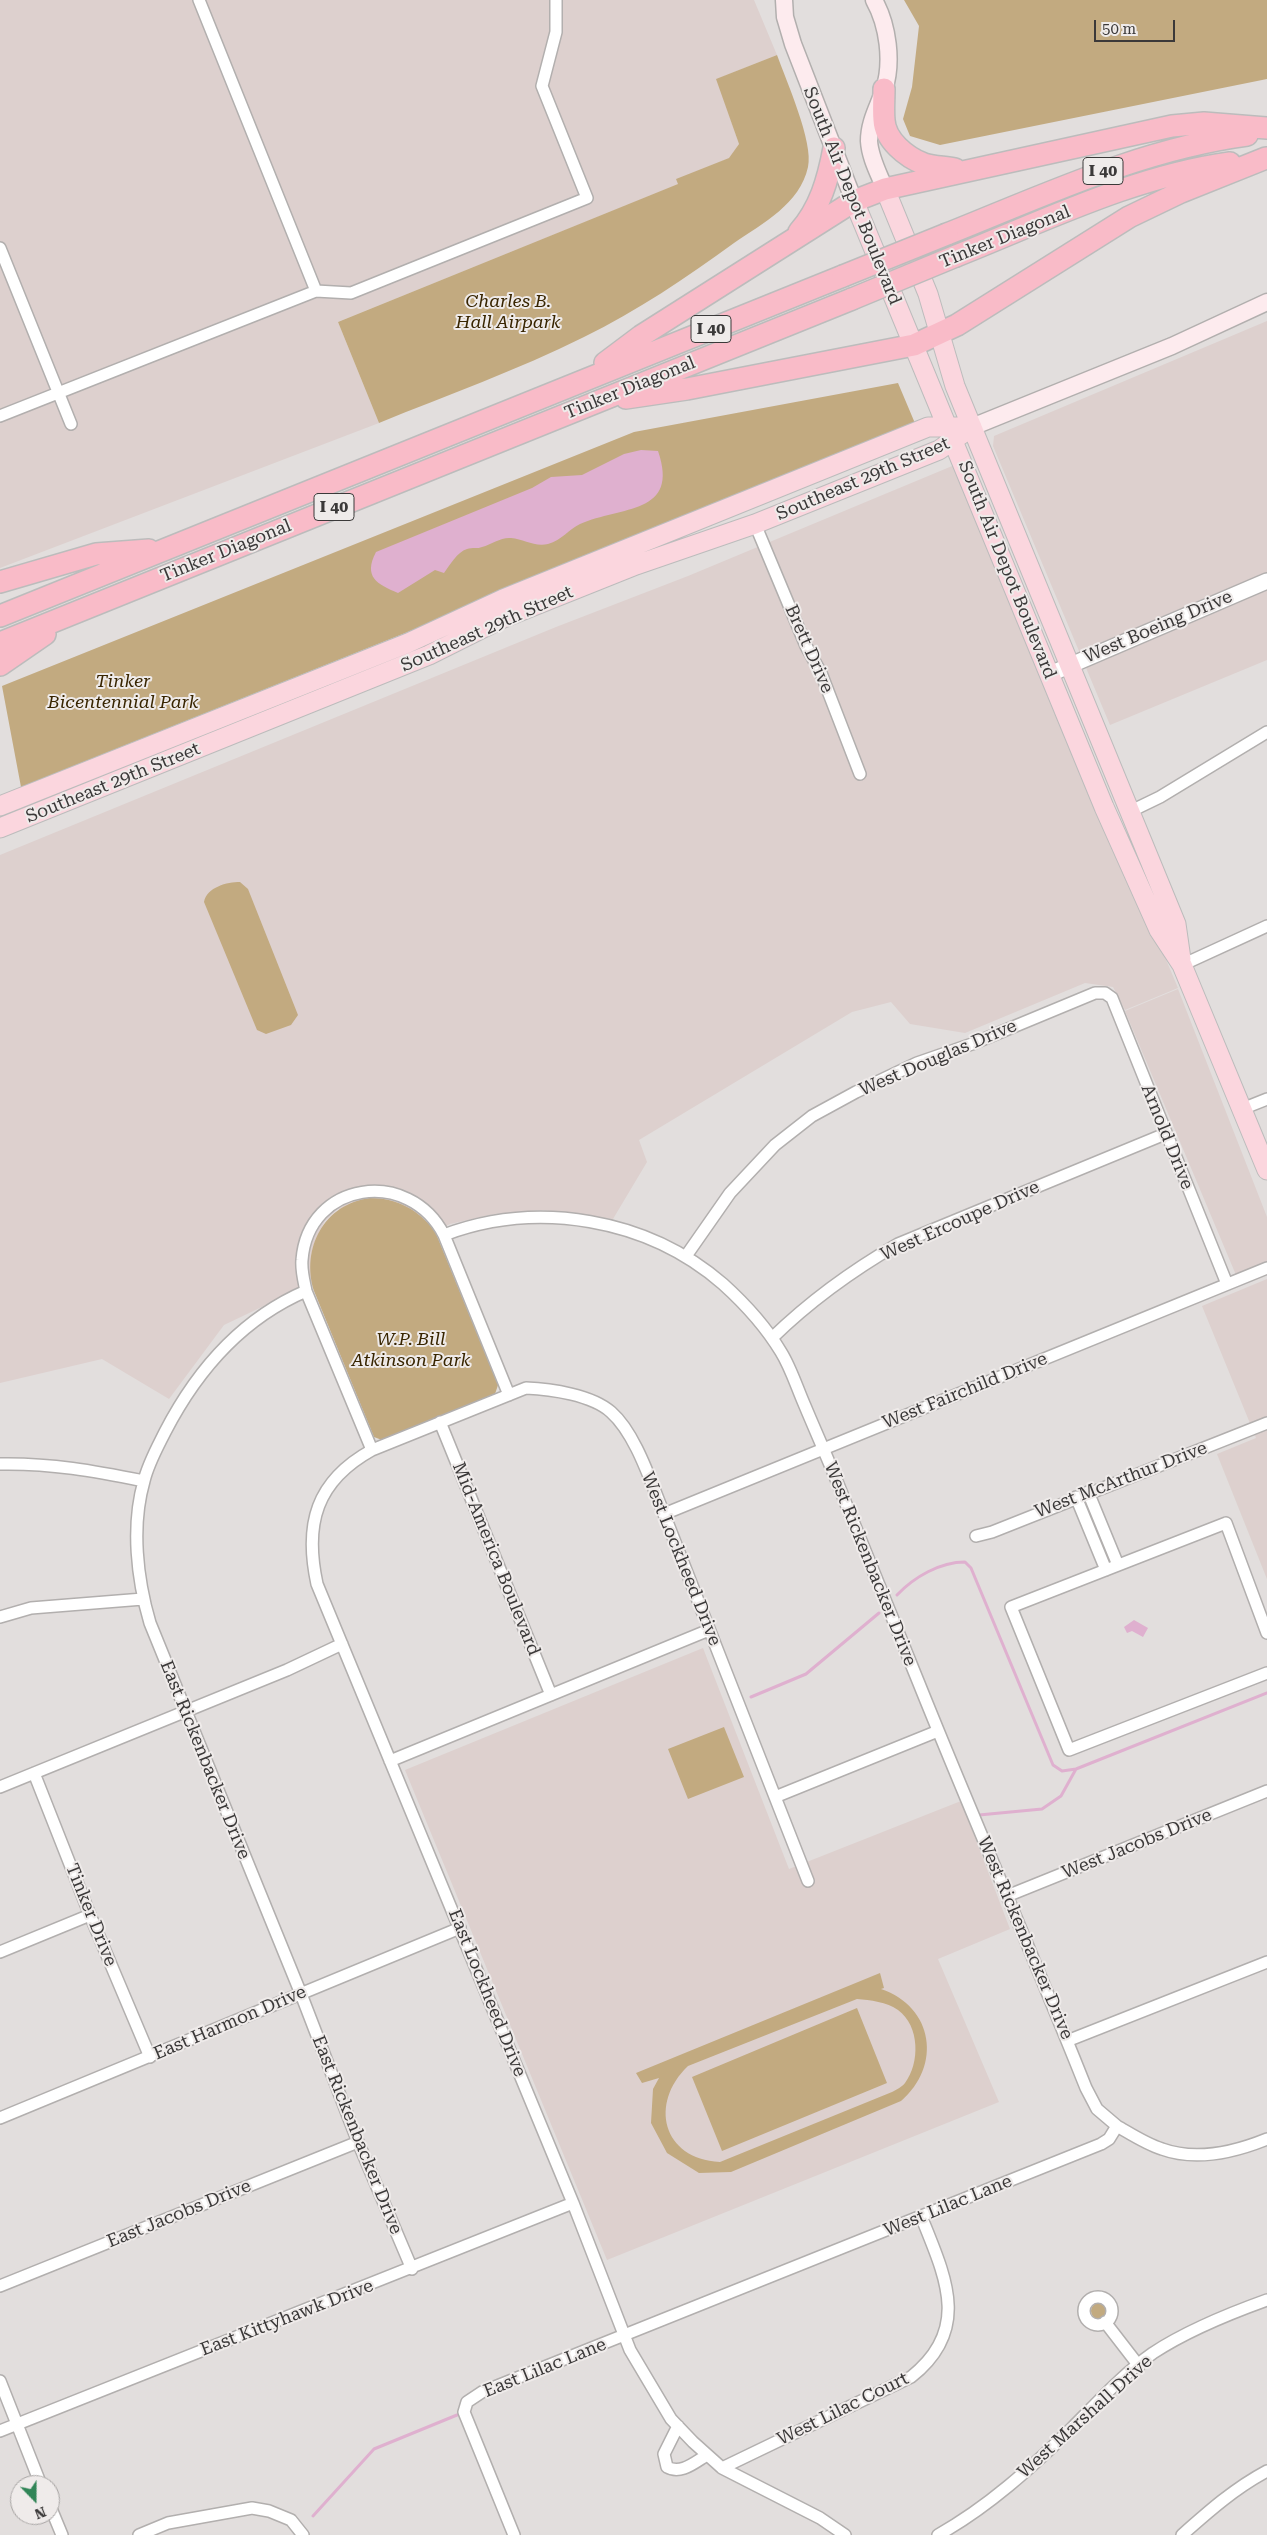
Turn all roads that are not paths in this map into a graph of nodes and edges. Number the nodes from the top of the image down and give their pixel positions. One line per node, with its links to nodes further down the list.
1 (199, 0): 15 (street)
2 (556, 0): 15 (street)
3 (784, 0): 8 (main road, South Air Depot Boulevard)
4 (874, 0): 5 (main road, South Air Depot Boulevard)
5 (884, 89): 10 (highway); 11 (main road, South Air Depot Boulevard)
6 (1267, 128): 10 (highway)
7 (1267, 133): 19 (highway, Tinker Diagonal / I 40, bridge)
8 (834, 148): 12 (main road, South Air Depot Boulevard); 13 (highway)
9 (1267, 158): 17 (highway); 21 (highway, Tinker Diagonal / I 40, bridge)
10 (965, 170): 11 (highway)
11 (885, 189): 12 (highway); 17 (main road, South Air Depot Boulevard)
12 (854, 201): 13 (highway); 18 (main road, South Air Depot Boulevard)
13 (794, 240): 19 (highway)
14 (0, 248): 20 (street)
15 (316, 291): 20 (street)
16 (1267, 302): 24 (main road, Southeast 29th Street)
17 (939, 334): 18 (highway); 24 (main road, South Air Depot Boulevard)
18 (914, 345): 21 (highway); 25 (main road, South Air Depot Boulevard)
19 (578, 382): 27 (highway, Tinker Diagonal / I 40)
20 (58, 393): 22 (street); 23 (street)
21 (589, 404): 30 (highway, Tinker Diagonal / I 40)
22 (0, 416)
23 (72, 424)
24 (972, 427): 25 (main road, Southeast 29th Street); 34 (main road, South Air Depot Boulevard)
25 (951, 434): 26 (main road, Southeast 29th Street); 34 (main road, South Air Depot Boulevard); 37 (main road, Southeast 29th Street)
26 (755, 524): 36 (street, Brett Drive); 39 (main road, Southeast 29th Street)
27 (167, 549): 29 (highway); 31 (highway, Tinker Diagonal / I 40)
28 (1267, 581): 34 (street, West Boeing Drive)
29 (0, 582)
30 (78, 611): 32 (highway, Tinker Diagonal / I 40); 33 (highway)
31 (0, 616)
32 (0, 643)
33 (0, 666)
34 (1059, 670): 38 (main road, South Air Depot Boulevard); 41 (main road, South Air Depot Boulevard)
35 (1267, 732): 38 (street)
36 (860, 774)
37 (0, 806)
38 (1129, 812): 41 (main road, South Air Depot Boulevard)
39 (0, 828)
40 (1267, 926): 41 (street)
41 (1182, 965): 44 (main road, South Air Depot Boulevard)
42 (1105, 993): 45 (street, Arnold Drive); 48 (street, West Douglas Drive)
43 (1267, 1099): 44 (street)
44 (1242, 1109): 46 (main road, South Air Depot Boulevard)
45 (1165, 1134): 50 (street, Arnold Drive); 52 (street, West Ercoupe Drive)
46 (1267, 1170)
47 (444, 1235): 48 (street, West Rickenbacker Drive); 51 (street); 53 (street)
48 (686, 1256): 52 (street, West Rickenbacker Drive)
49 (1267, 1268): 50 (street, West Fairchild Drive)
50 (1227, 1284): 56 (street, West Fairchild Drive)
51 (306, 1291): 57 (street); 59 (street, East Rickenbacker Drive)
52 (772, 1338): 56 (street, West Rickenbacker Drive)
53 (510, 1394): 54 (street, West Lockheed Drive); 62 (street, West Lockheed Drive)
54 (440, 1422): 57 (street, East Lockheed Drive); 72 (street, Mid-America Boulevard)
55 (1267, 1423): 60 (street, West McArthur Drive)
56 (824, 1448): 62 (street, West Fairchild Drive); 74 (street, West Rickenbacker Drive)
57 (372, 1450): 70 (street, East Lockheed Drive)
58 (0, 1464): 59 (street)
59 (144, 1481): 66 (street, East Rickenbacker Drive)
60 (1088, 1492): 61 (street, West McArthur Drive); 64 (street)
61 (1076, 1497): 63 (street, West McArthur Drive); 65 (street)
62 (664, 1514): 68 (street, West Lockheed Drive)
63 (976, 1536)
64 (1118, 1566): 65 (street); 69 (street)
65 (1106, 1570): 71 (street)
66 (143, 1599): 67 (street); 73 (street, East Rickenbacker Drive)
67 (0, 1617)
68 (709, 1630): 72 (street); 79 (street, West Lockheed Drive)
69 (1267, 1633)
70 (342, 1644): 73 (street); 75 (street, East Lockheed Drive)
71 (1267, 1672)
72 (551, 1695): 75 (street)
73 (185, 1712): 76 (street); 86 (street, East Rickenbacker Drive)
74 (938, 1731): 79 (street); 81 (street, West Rickenbacker Drive)
75 (390, 1761): 83 (street, East Lockheed Drive)
76 (34, 1773): 77 (street); 82 (street, Tinker Drive)
77 (0, 1787)
78 (1267, 1791): 81 (street, West Jacobs Drive)
79 (774, 1797): 80 (street, West Lockheed Drive)
80 (808, 1881)
81 (1007, 1896): 87 (street, West Rickenbacker Drive)
82 (90, 1915): 84 (street); 88 (street, Tinker Drive)
83 (460, 1928): 86 (street, East Harmon Drive); 93 (street, East Lockheed Drive)
84 (0, 1952)
85 (1267, 1962): 87 (street)
86 (301, 1994): 88 (street, East Harmon Drive); 91 (street, East Rickenbacker Drive)
87 (1067, 2041): 90 (street, West Rickenbacker Drive)
88 (150, 2057): 89 (street, East Harmon Drive)
89 (0, 2118)
90 (1117, 2126): 92 (street); 94 (street, West Lilac Lane)
91 (358, 2142): 95 (street, East Rickenbacker Drive); 96 (street, East Jacobs Drive)
92 (1264, 2142)
93 (573, 2203): 95 (street, East Kittyhawk Drive); 99 (street, East Lockheed Drive)
94 (920, 2216): 99 (street, West Lilac Lane); 106 (street, West Lilac Court)
95 (412, 2269): 102 (street, East Kittyhawk Drive)
96 (0, 2286)
97 (1267, 2300): 100 (street, West Marshall Drive)
98 (1106, 2322): 100 (street)
99 (624, 2336): 103 (street, East Lockheed Drive); 111 (street, East Lilac Lane)
100 (1139, 2366): 113 (street, West Marshall Drive)
101 (0, 2381): 102 (street)
102 (17, 2425): 104 (street, East Kittyhawk Drive); 108 (street)
103 (678, 2426): 105 (street, East Lockheed Drive); 105 (street)
104 (0, 2431)
105 (707, 2455): 106 (street, East Lockheed Drive)
106 (722, 2468): 112 (street, East Lockheed Drive)
107 (1267, 2471): 114 (street)
108 (38, 2475)
109 (139, 2535): 110 (street)
110 (303, 2535)
111 (514, 2535)
112 (845, 2535)
113 (938, 2535)
114 (1182, 2535)

